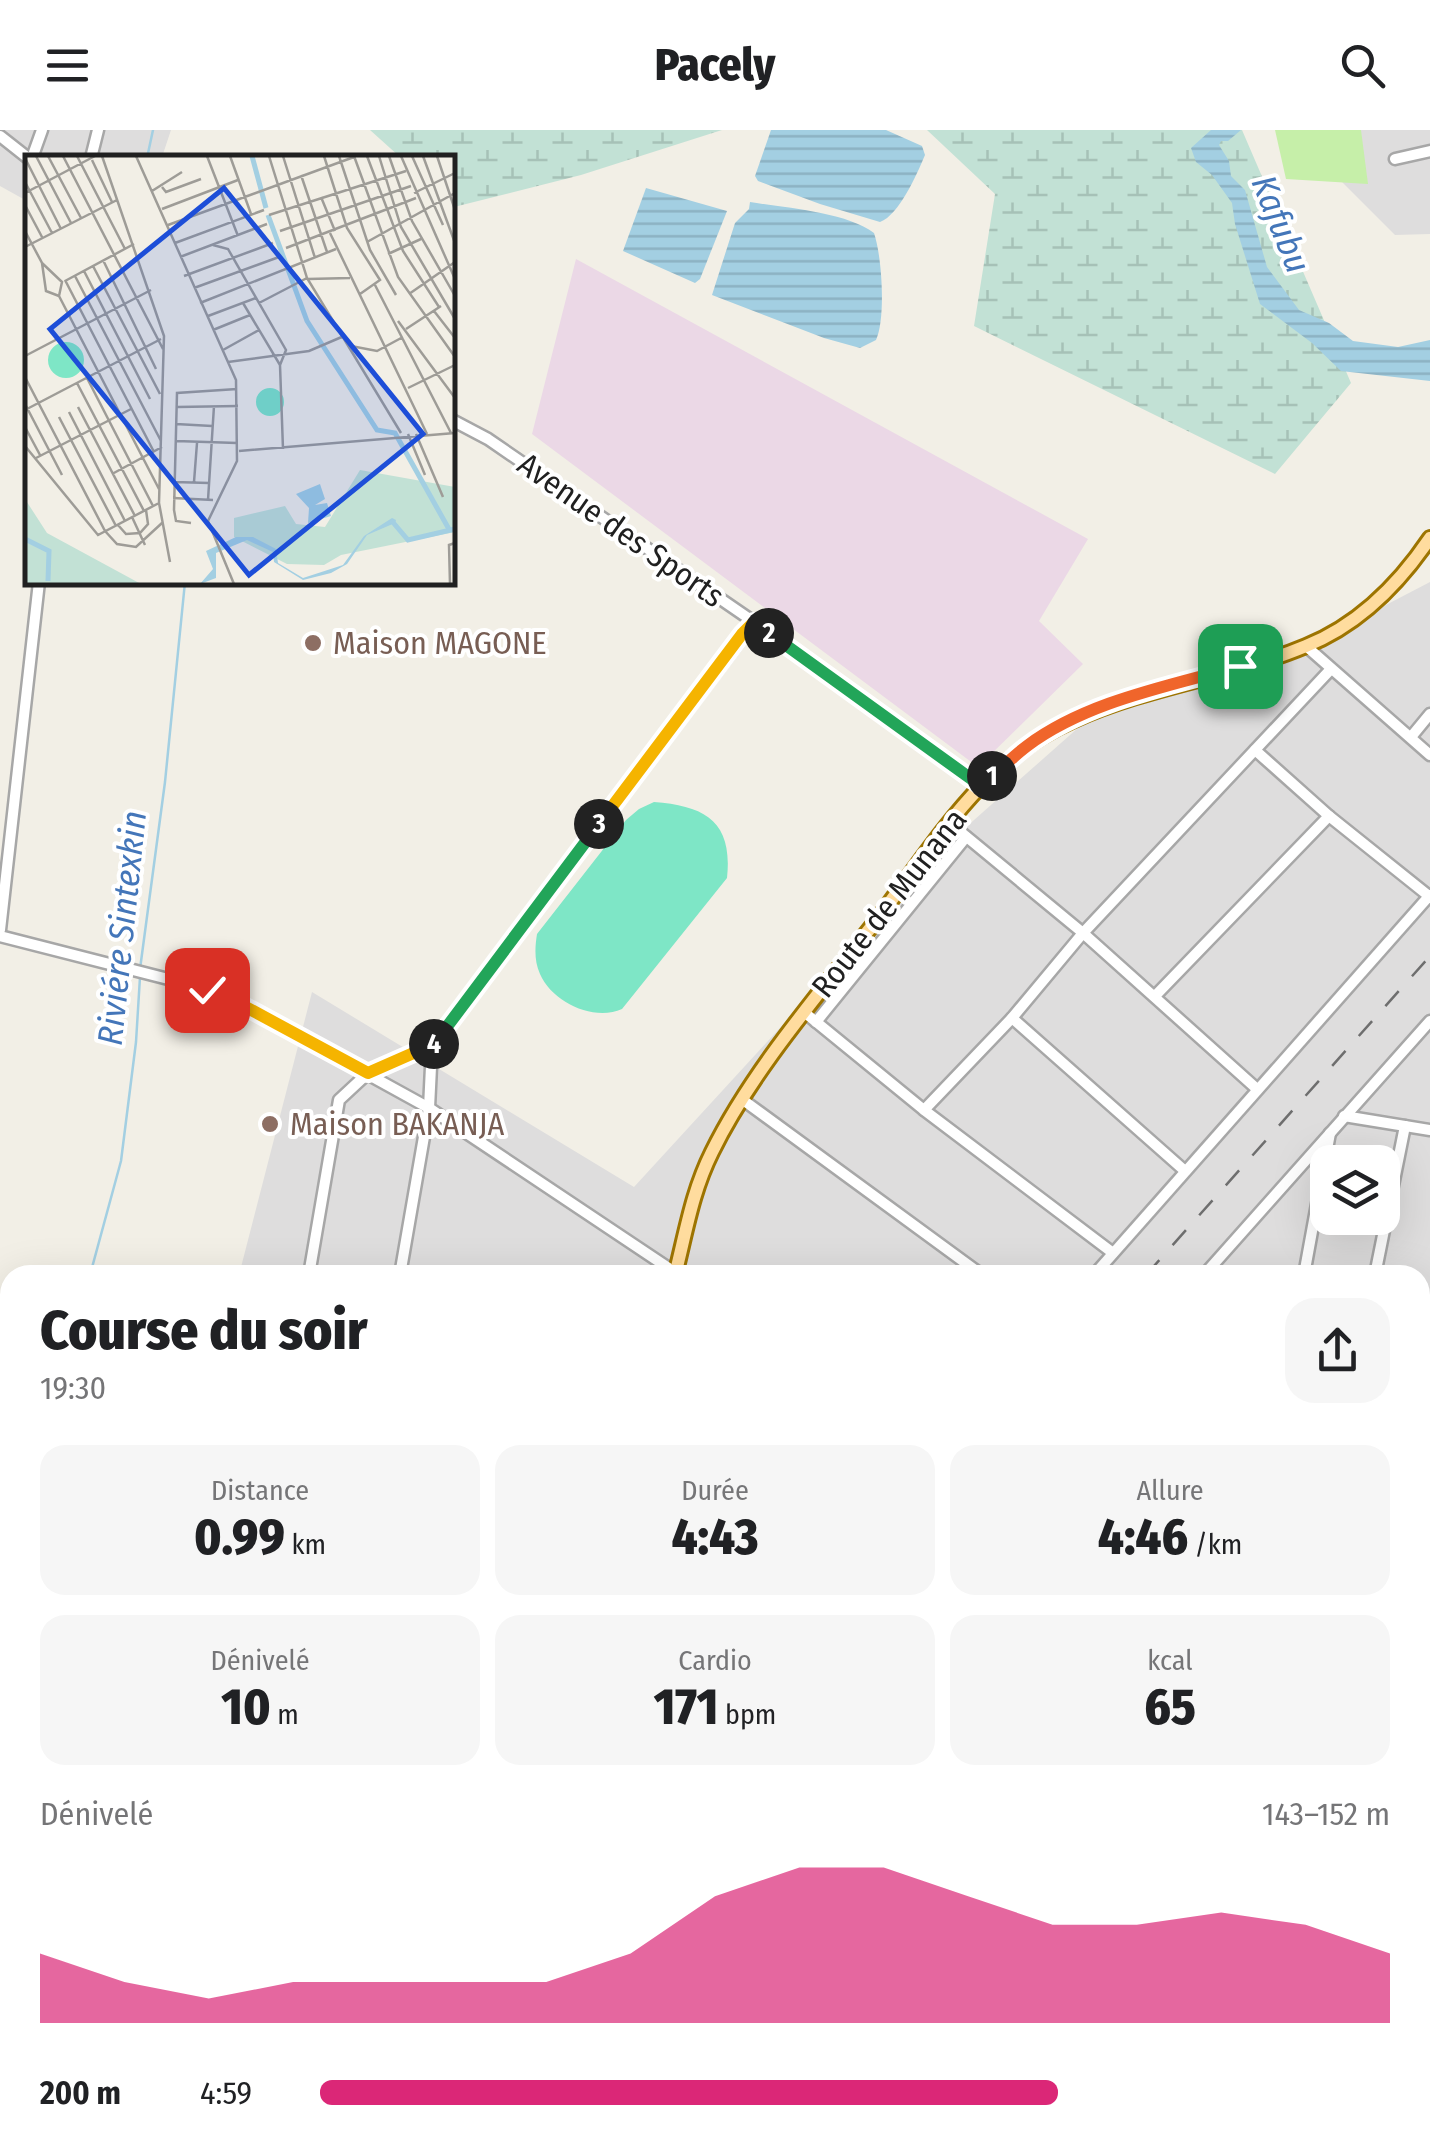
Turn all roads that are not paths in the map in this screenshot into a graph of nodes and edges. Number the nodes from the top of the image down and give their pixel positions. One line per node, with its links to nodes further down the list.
1 (42, 130): 6 (street)
2 (98, 130): 7 (street)
3 (0, 136): 5 (street)
4 (1430, 151): 8 (street)
5 (26, 155)
6 (31, 155)
7 (91, 155)
8 (1394, 159)
9 (455, 422): 12 (street, Avenue des Sports)
10 (1430, 538): 13 (main road, Route de Munana)
11 (39, 585): 24 (street)
12 (754, 622): 19 (street, Avenue des Sports); 33 (street)
13 (1306, 646): 14 (street); 19 (main road, Route de Munana)
14 (1331, 670): 16 (street); 17 (street)
15 (1430, 714): 16 (street)
16 (1411, 737): 18 (street)
17 (1255, 750): 20 (street); 27 (street)
18 (1430, 755)
19 (981, 786): 21 (main road, Route de Munana)
20 (1330, 816): 25 (street); 28 (street)
21 (950, 824): 22 (street); 29 (main road, Route de Munana)
22 (966, 837): 27 (street); 32 (street)
23 (0, 844): 24 (street)
24 (6, 857): 26 (street)
25 (1430, 895): 35 (street)
26 (0, 933): 34 (street)
27 (1083, 933): 28 (street); 30 (street)
28 (1155, 996): 35 (street)
29 (804, 1012): 32 (street); 36 (main road, Route de Munana)
30 (1012, 1018): 38 (street); 43 (street)
31 (1430, 1021): 39 (street)
32 (816, 1022): 38 (street)
33 (432, 1046): 34 (street); 37 (street)
34 (368, 1073): 37 (street); 45 (street)
35 (1257, 1089): 43 (street)
36 (743, 1100): 48 (main road, Route de Munana); 49 (street)
37 (429, 1108): 46 (street); 47 (street)
38 (924, 1110): 44 (street)
39 (1344, 1116): 40 (street); 42 (street)
40 (1405, 1126): 41 (street); 53 (street)
41 (1430, 1130)
42 (1330, 1132): 51 (street); 52 (street)
43 (1185, 1171): 44 (street)
44 (1113, 1254): 50 (street)
45 (312, 1265)
46 (402, 1265)
47 (663, 1265)
48 (678, 1265)
49 (968, 1265)
50 (1103, 1265)
51 (1213, 1265)
52 (1306, 1265)
53 (1377, 1265)

